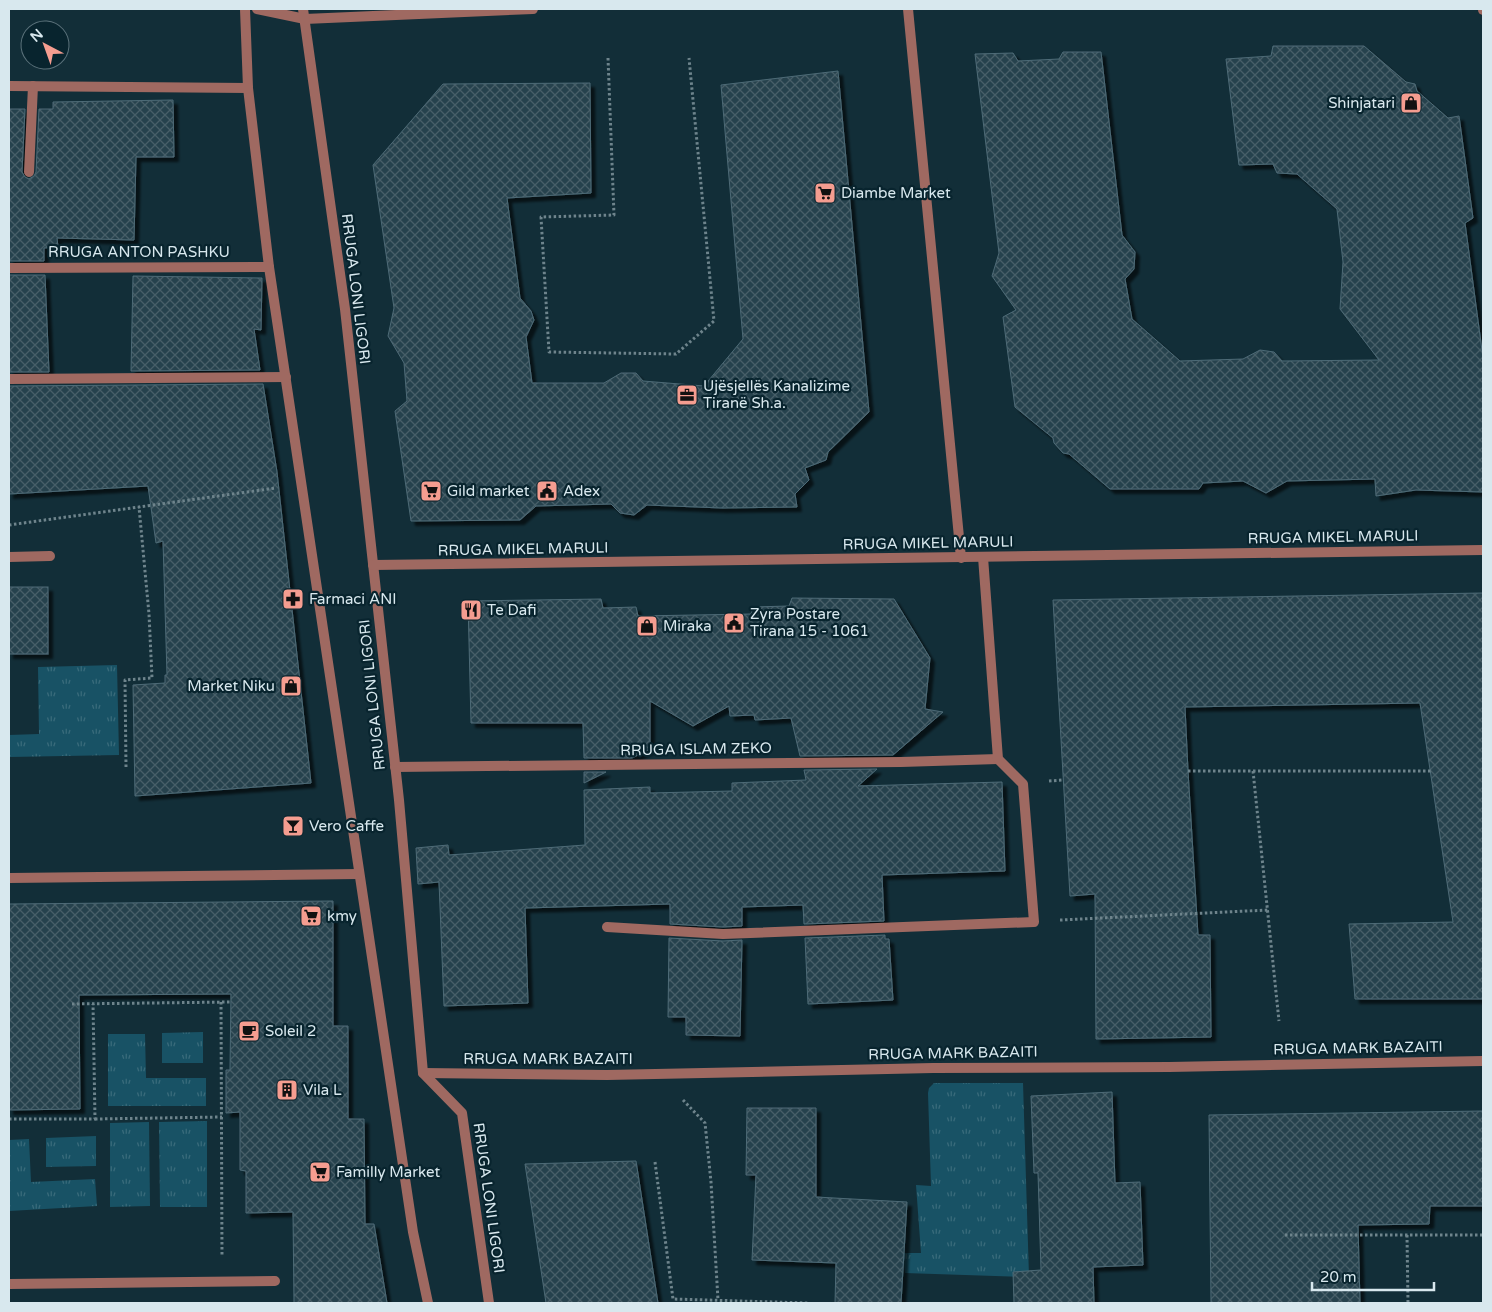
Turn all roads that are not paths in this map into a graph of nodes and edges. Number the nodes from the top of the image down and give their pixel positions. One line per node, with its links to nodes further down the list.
1 (245, 9): 8 (street)
2 (257, 9): 5 (street)
3 (533, 9): 5 (street)
4 (908, 9): 18 (street)
5 (304, 14): 19 (street, RRUGA LONI LIGORI)
6 (9, 86): 7 (street)
7 (33, 86): 8 (street); 9 (street)
8 (248, 88): 10 (street)
9 (29, 172)
10 (269, 267): 11 (street, RRUGA ANTON PASHKU); 12 (street)
11 (9, 268)
12 (286, 377): 13 (street); 22 (street)
13 (9, 379)
14 (1483, 550): 17 (street, RRUGA MIKEL MARULI)
15 (9, 556): 16 (street)
16 (50, 556)
17 (983, 557): 18 (street, RRUGA MIKEL MARULI); 20 (street)
18 (961, 558): 19 (street, RRUGA MIKEL MARULI)
19 (373, 565): 21 (street, RRUGA LONI LIGORI)
20 (998, 759): 21 (street, RRUGA ISLAM ZEKO); 24 (street)
21 (395, 767): 26 (street, RRUGA LONI LIGORI)
22 (358, 874): 23 (street); 29 (street)
23 (9, 878)
24 (607, 927)
25 (1483, 1061): 26 (street, RRUGA MARK BAZAITI)
26 (423, 1074): 30 (street, RRUGA LONI LIGORI)
27 (274, 1281): 28 (street)
28 (9, 1284)
29 (428, 1303)
30 (489, 1303)

